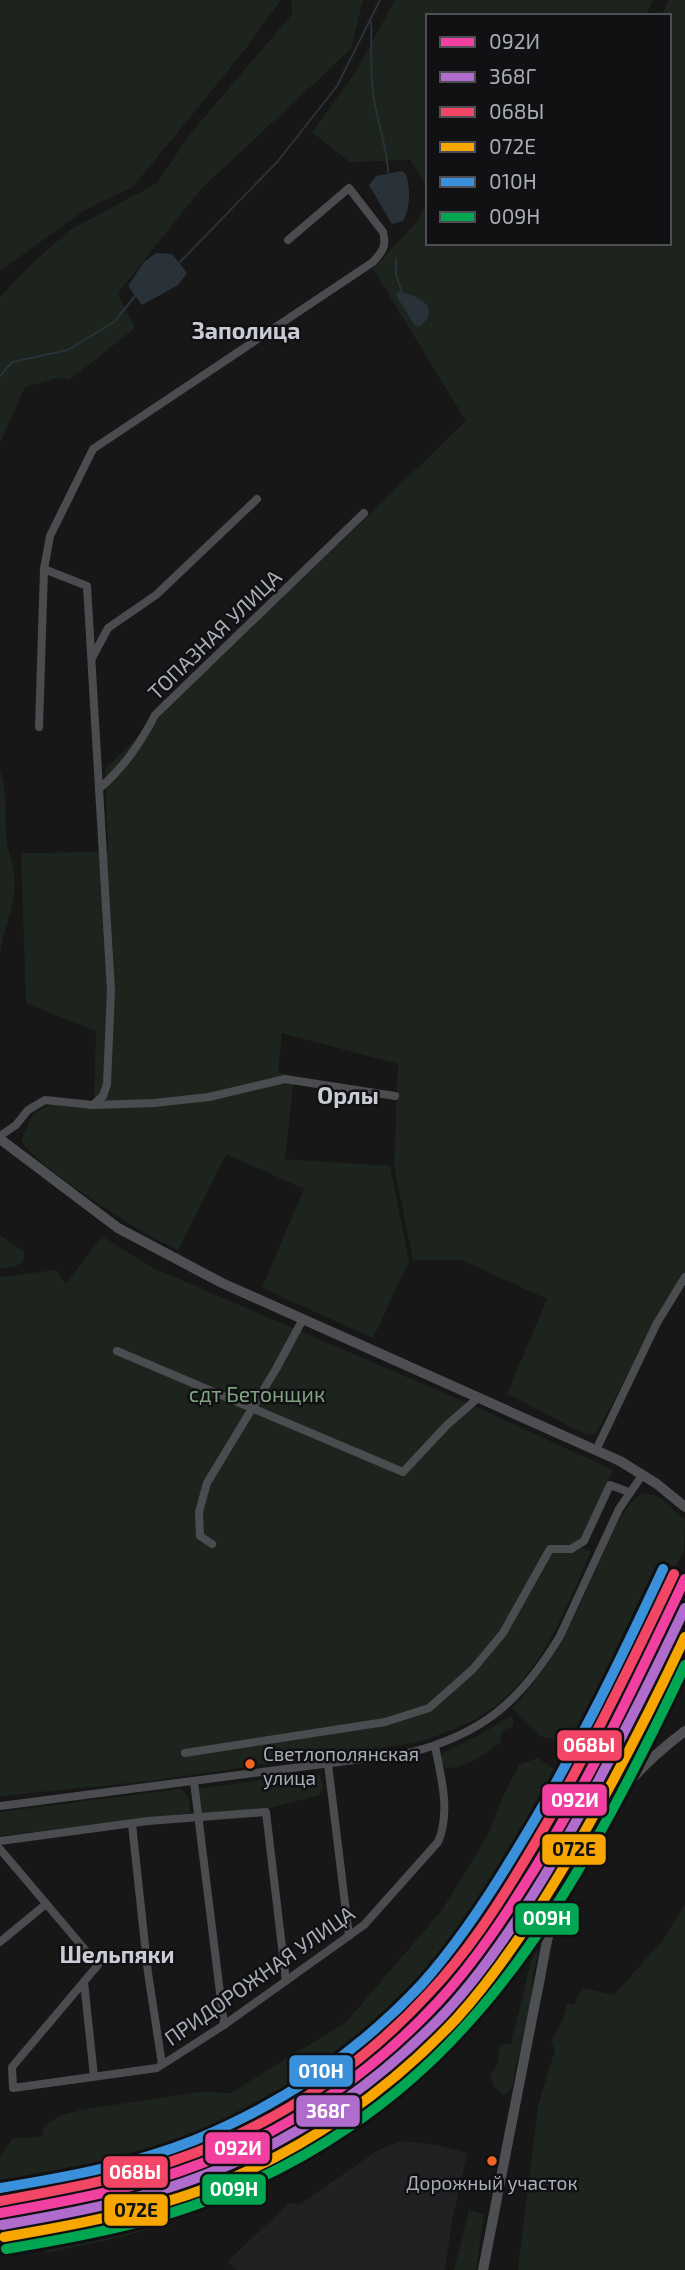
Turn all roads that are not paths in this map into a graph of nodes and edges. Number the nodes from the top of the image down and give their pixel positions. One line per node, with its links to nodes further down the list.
1 (288, 240): 4 (street)
2 (257, 499): 5 (street)
3 (364, 513): 7 (street, ТОПАЗНАЯ УЛИЦА)
4 (44, 569): 5 (street); 6 (street)
5 (92, 658): 7 (street)
6 (39, 727)
7 (99, 789): 9 (street)
8 (395, 1096): 9 (street)
9 (93, 1105): 10 (street)
10 (0, 1137): 12 (main road)
11 (685, 1277): 16 (street)
12 (303, 1319): 14 (main road); 15 (street)
13 (117, 1351): 15 (street)
14 (479, 1397): 15 (street); 16 (main road)
15 (253, 1408): 20 (street)
16 (597, 1450): 17 (main road)
17 (643, 1474): 18 (street); 19 (main road)
18 (629, 1492): 22 (street); 23 (street)
19 (685, 1507)
20 (212, 1544)
21 (685, 1731): 39 (main road)
22 (435, 1746): 24 (street); 32 (street, ПРИДОРОЖНАЯ УЛИЦА)
23 (185, 1753)
24 (328, 1764): 25 (street); 32 (street)
25 (194, 1782): 26 (street); 27 (street)
26 (0, 1806)
27 (198, 1818): 28 (street); 34 (street); 36 (street)
28 (132, 1825): 29 (street); 37 (street)
29 (0, 1841)
30 (0, 1849): 31 (street)
31 (46, 1904): 33 (street); 35 (street)
32 (349, 1936): 34 (street, ПРИДОРОЖНАЯ УЛИЦА)
33 (0, 1941)
34 (286, 1981): 36 (street, ПРИДОРОЖНАЯ УЛИЦА)
35 (84, 1982): 38 (street); 38 (street, ПРИДОРОЖНАЯ УЛИЦА)
36 (224, 2025): 37 (street, ПРИДОРОЖНАЯ УЛИЦА)
37 (162, 2064): 38 (street, ПРИДОРОЖНАЯ УЛИЦА)
38 (94, 2076)
39 (483, 2270)

